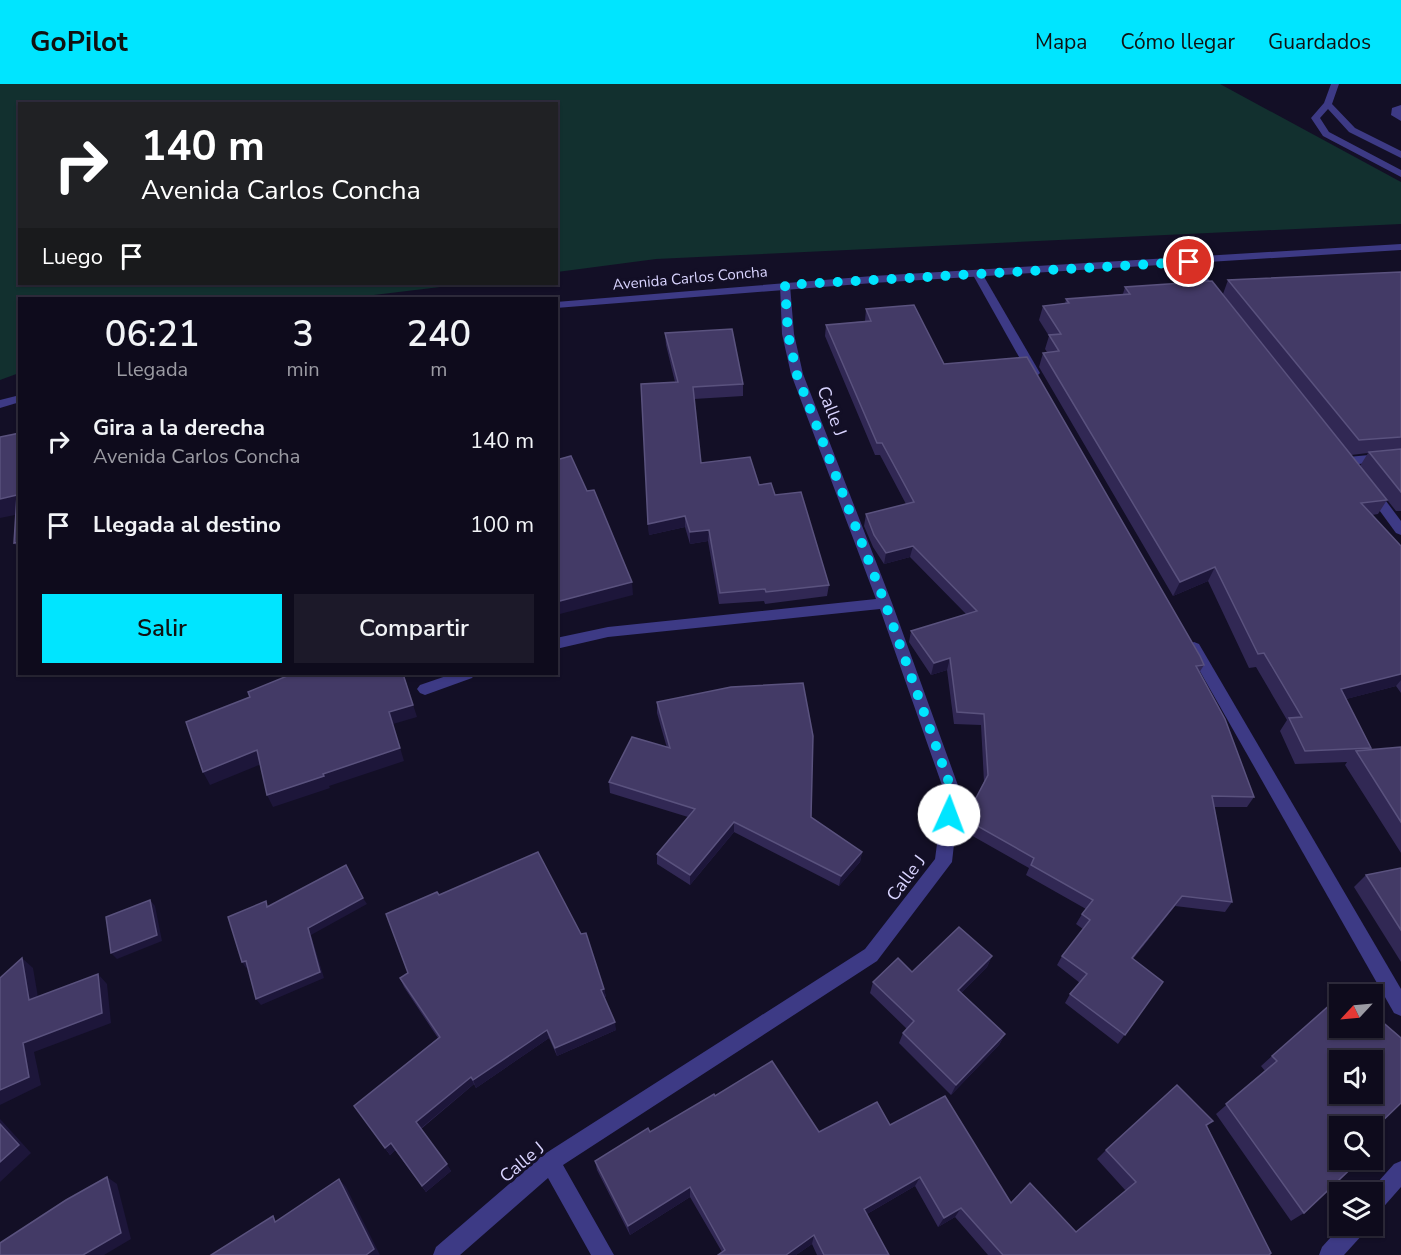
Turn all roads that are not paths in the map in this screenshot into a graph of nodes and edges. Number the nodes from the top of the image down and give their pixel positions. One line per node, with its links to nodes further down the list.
1 (1346, 84): 2 (street)
2 (1331, 85): 3 (street)
3 (1328, 104): 6 (street); 7 (street)
4 (1401, 108): 5 (street)
5 (1401, 118)
6 (1401, 155)
7 (1401, 174)
8 (1401, 247): 9 (street, Avenida Carlos Concha)
9 (1189, 262): 10 (street, Avenida Carlos Concha); 13 (street)
10 (978, 275): 11 (street, Avenida Carlos Concha); 14 (street)
11 (785, 285): 12 (street, Avenida Carlos Concha); 19 (street, Calle J)
12 (558, 305)
13 (1225, 307)
14 (1043, 388)
15 (18, 399): 16 (street)
16 (0, 404)
17 (1401, 456): 18 (street)
18 (1401, 530)
19 (885, 603): 21 (street); 25 (street, Calle J)
20 (1186, 636): 24 (street)
21 (558, 644)
22 (464, 675): 23 (street)
23 (425, 689)
24 (1401, 1007)
25 (550, 1162): 29 (street, Calle J); 30 (street)
26 (1401, 1171): 27 (street)
27 (1383, 1192)
28 (1346, 1236): 31 (street)
29 (444, 1255)
30 (603, 1255)
31 (1330, 1255)

